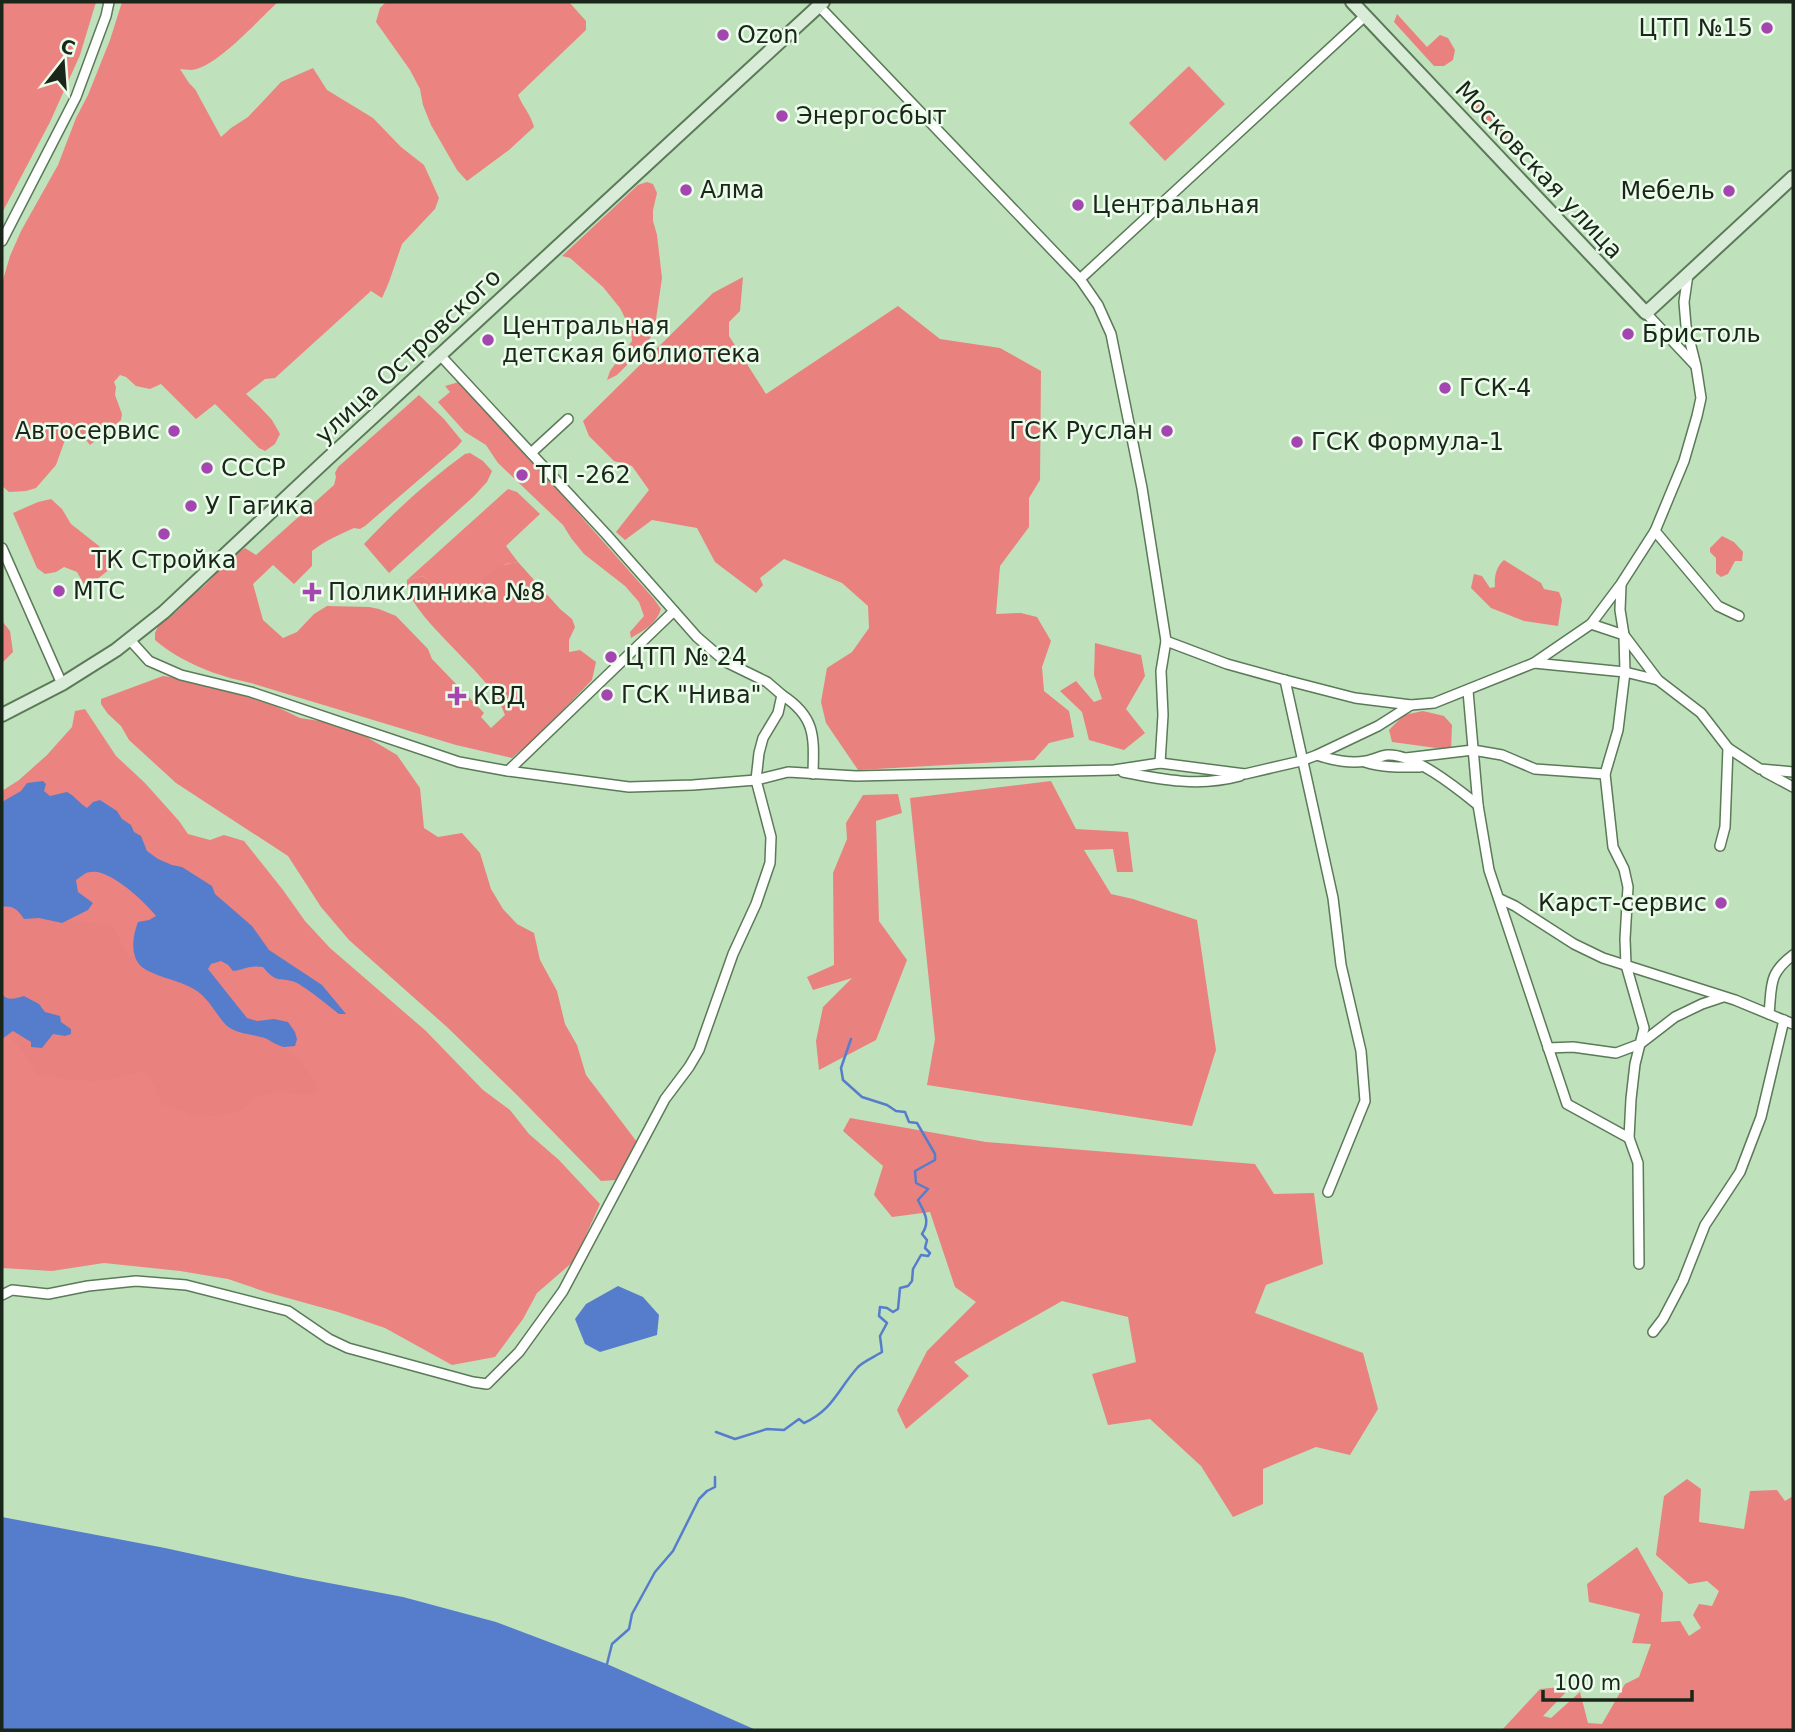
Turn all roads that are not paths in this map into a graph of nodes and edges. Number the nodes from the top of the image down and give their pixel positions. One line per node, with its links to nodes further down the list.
1 (109, 2): 6 (street)
2 (1352, 2): 4 (main road, Московская улица)
3 (819, 3): 8 (street); 10 (main road, улица Островского)
4 (1365, 16): 8 (street); 9 (main road, Московская улица)
5 (1793, 177): 7 (main road)
6 (2, 241)
7 (1688, 274): 9 (main road); 11 (street)
8 (1080, 279): 22 (street)
9 (1646, 313): 11 (street, Московская улица)
10 (440, 355): 13 (street); 21 (main road, улица Островского)
11 (1696, 366): 14 (street)
12 (568, 419): 13 (street)
13 (531, 453): 17 (street)
14 (1655, 531): 16 (street); 18 (street)
15 (2, 548): 27 (street)
16 (1621, 584): 19 (street); 20 (street)
17 (674, 611): 29 (street); 42 (street)
18 (1739, 616)
19 (1591, 624): 20 (street); 23 (street)
20 (1624, 635): 24 (street); 26 (street)
21 (130, 640): 27 (main road, улица Островского); 42 (street)
22 (1166, 641): 25 (street); 38 (street)
23 (1534, 663): 24 (street); 28 (street)
24 (1625, 672): 26 (street); 46 (street)
25 (1285, 680): 30 (street); 36 (street)
26 (1658, 680): 32 (street)
27 (62, 684): 31 (main road, улица Островского)
28 (1468, 691): 30 (street); 33 (street)
29 (782, 695): 44 (street); 47 (street)
30 (1411, 705): 34 (street)
31 (2, 715)
32 (1728, 748): 40 (street); 50 (street)
33 (1473, 750): 35 (street); 46 (street); 49 (street)
34 (1317, 755): 36 (street); 37 (street)
35 (1406, 758): 37 (street); 39 (street)
36 (1301, 761): 45 (street); 60 (street)
37 (1363, 762): 39 (street)
38 (1160, 763): 41 (street); 45 (street)
39 (1422, 766): 49 (street)
40 (1760, 769): 43 (street); 48 (street)
41 (1114, 770): 44 (street); 45 (street)
42 (508, 771): 47 (street)
43 (1793, 772)
44 (813, 774): 47 (street)
45 (1245, 774)
46 (1605, 774): 53 (street)
47 (756, 780): 62 (street)
48 (1793, 787)
49 (1478, 805): 51 (street)
50 (1720, 846)
51 (1500, 899): 53 (street); 58 (street)
52 (1793, 955): 55 (street)
53 (1626, 965): 54 (street); 57 (street)
54 (1723, 997): 55 (street); 57 (street)
55 (1769, 1014): 56 (street)
56 (1788, 1022): 63 (street)
57 (1640, 1044): 58 (street); 59 (street)
58 (1548, 1048): 59 (street)
59 (1629, 1138): 61 (street)
60 (1328, 1192)
61 (1639, 1264)
62 (2, 1295)
63 (1653, 1332)

